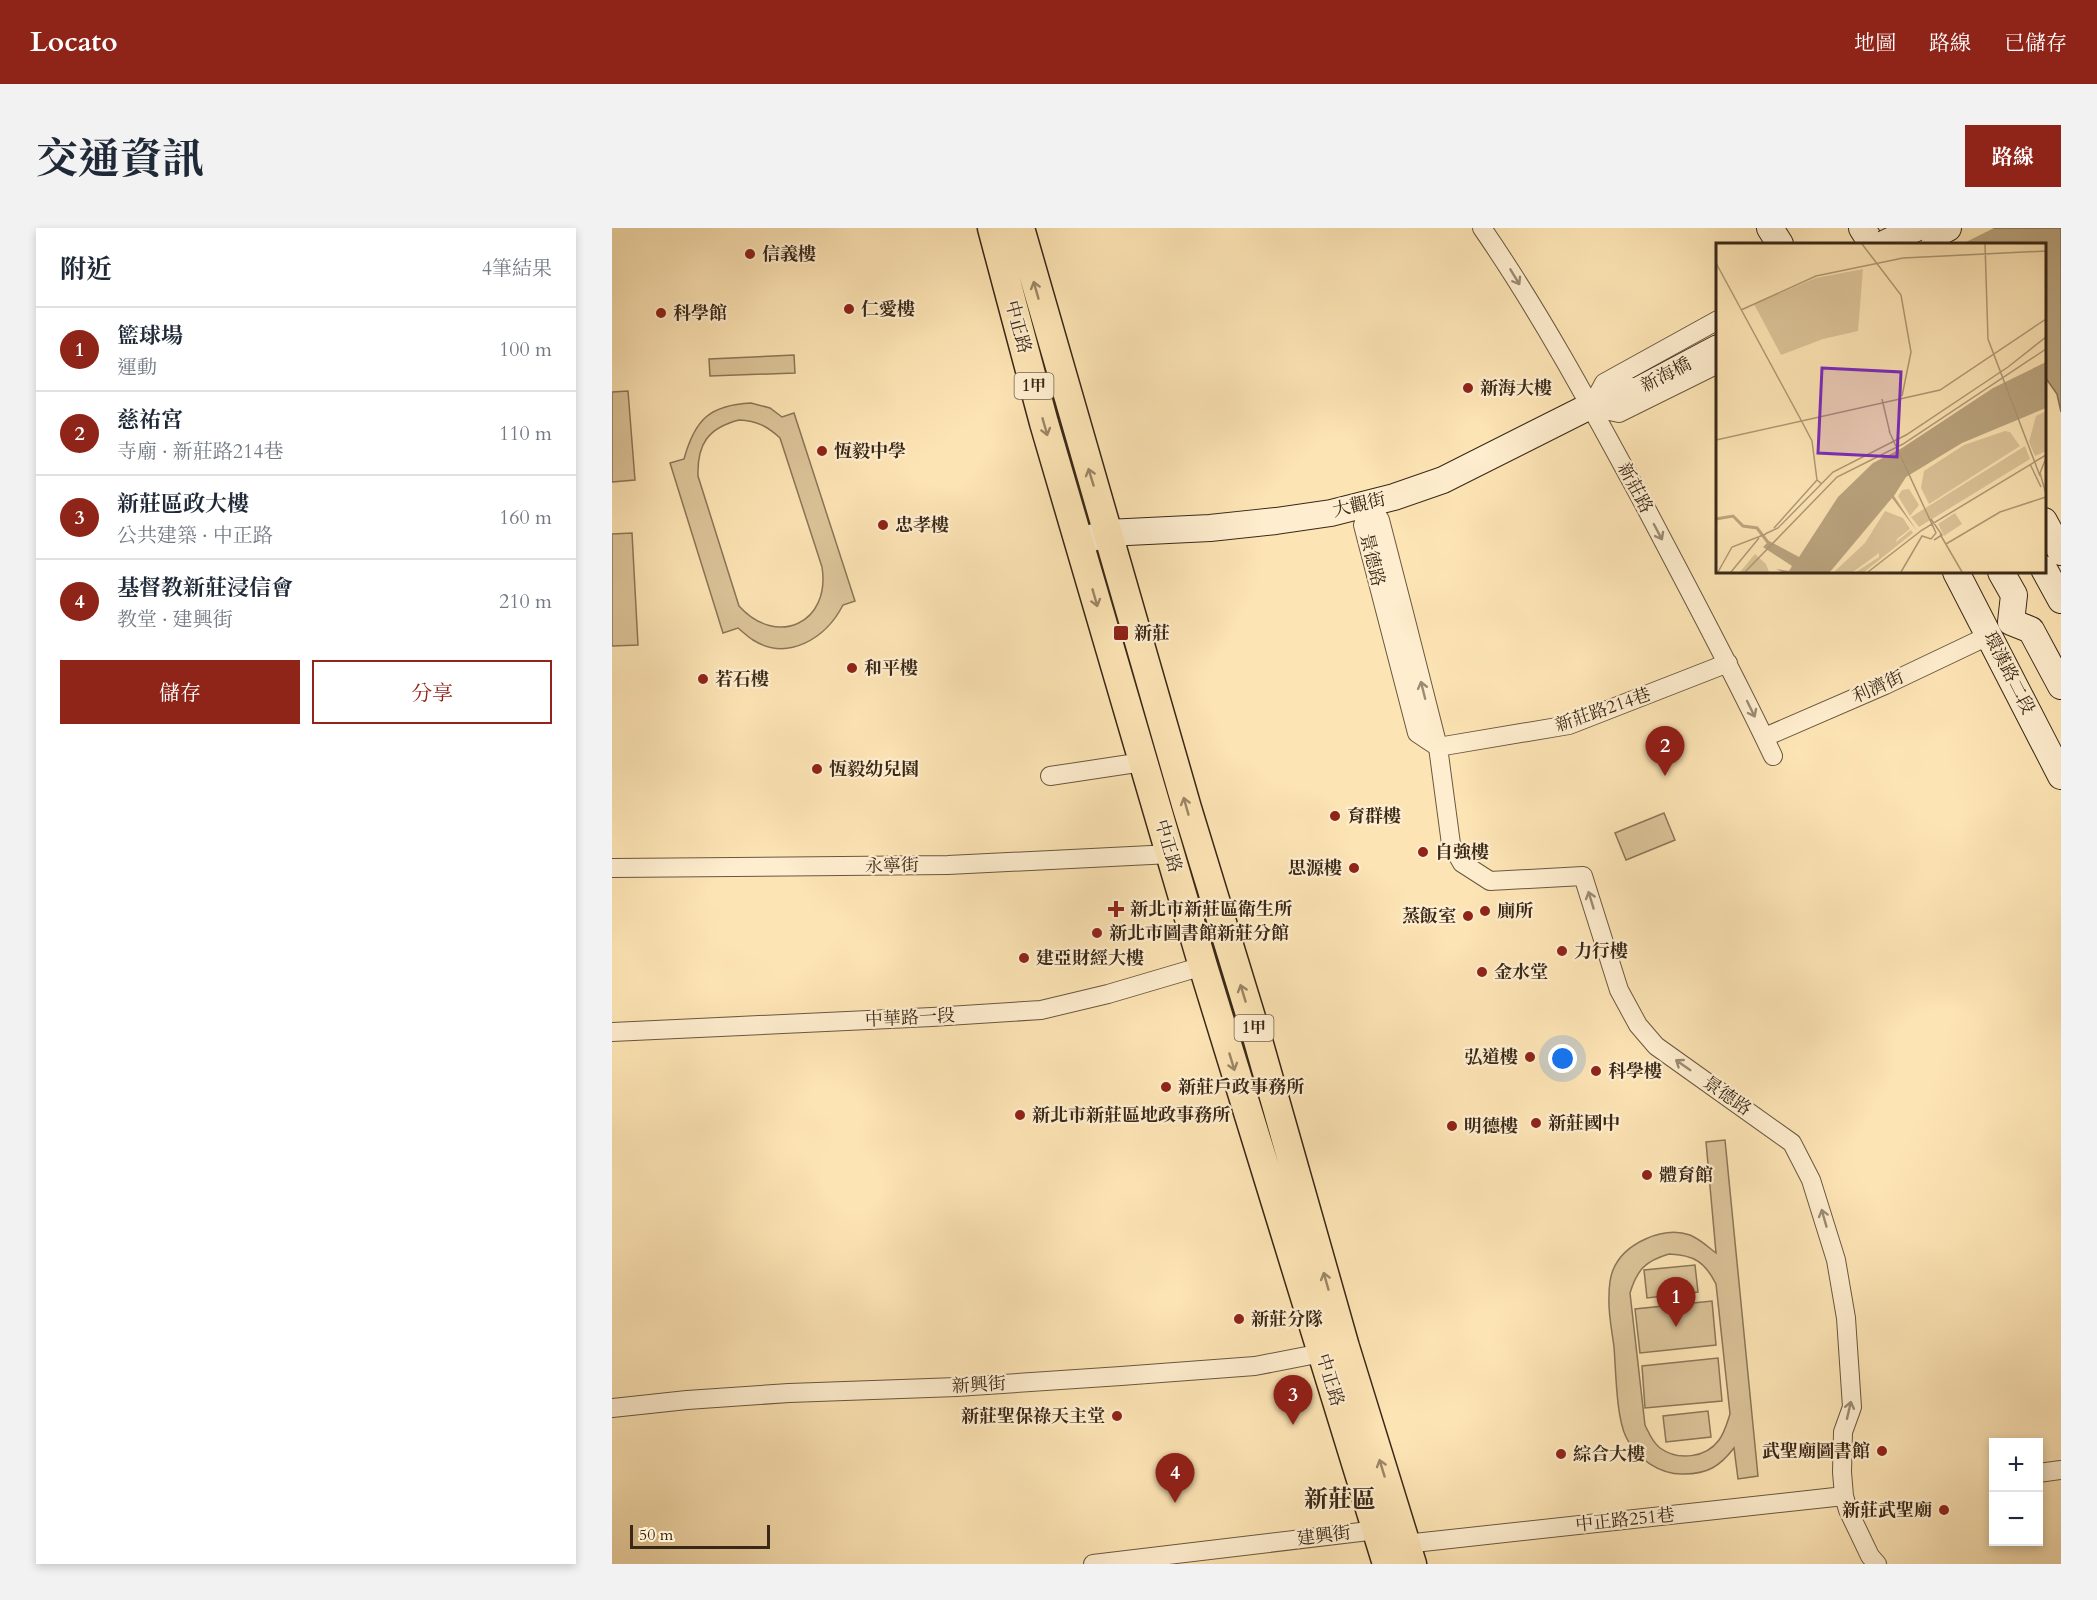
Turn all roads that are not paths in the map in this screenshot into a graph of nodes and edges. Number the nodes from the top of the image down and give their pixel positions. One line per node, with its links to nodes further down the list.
1 (992, 228): 23 (main road, 中正路 / 1甲, one-way to 23)
2 (1020, 228): 22 (main road, 中正路 / 1甲, one-way to 2)
3 (1482, 228): 19 (street, 新莊路, one-way to 19)
4 (1770, 228): 9 (main road)
5 (1862, 228): 10 (main road)
6 (1888, 228): 12 (main road)
7 (1916, 228): 11 (main road, bridge)
8 (1948, 228): 13 (main road)
9 (1779, 243)
10 (1871, 243)
11 (1886, 243)
12 (1896, 243)
13 (1919, 243)
14 (1716, 321): 19 (street)
15 (1716, 333): 18 (main road, 新海橋)
16 (1716, 349): 18 (main road, 新海橋)
17 (1716, 365): 19 (street)
18 (1620, 391): 19 (main road, 大觀街)
19 (1591, 407): 20 (main road, 大觀街); 30 (street, 新莊路, one-way to 30)
20 (1370, 504): 22 (main road, 大觀街); 33 (street, 景德路)
21 (2046, 525): 24 (main road)
22 (1107, 533): 23 (main road, 大觀街); 42 (main road, 中正路 / 1甲, one-way to 22)
23 (1079, 542): 35 (main road, 中正路 / 1甲, one-way to 35)
24 (2061, 552)
25 (1957, 573): 29 (main road, 環漢路二段)
26 (2002, 573): 29 (main road)
27 (2046, 573): 28 (main road)
28 (2061, 600)
29 (2000, 628): 31 (main road); 32 (street, 利濟街); 37 (main road, 環漢路二段)
30 (1728, 663): 32 (street, 新莊路, one-way to 32); 33 (street, 新莊路214巷)
31 (2061, 686)
32 (1765, 737): 34 (street, 新莊路)
33 (1438, 747): 46 (street, 景德路, one-way to 33)
34 (1773, 756)
35 (1143, 762): 36 (street); 38 (main road, 中正路 / 1甲)
36 (1050, 776)
37 (2061, 776)
38 (1171, 854): 39 (street, 永寧街); 40 (main road, 中正路 / 1甲)
39 (612, 868)
40 (1203, 966): 41 (street, 中華路一段); 42 (main road, 中正路 / 1甲, one-way to 42)
41 (612, 1032)
42 (1334, 1351): 43 (street, 新興街); 47 (main road, 中正路 / 1甲); 48 (main road, 中正路 / 1甲, one-way to 42)
43 (612, 1407)
44 (2061, 1470): 45 (street)
45 (2043, 1472)
46 (1844, 1496): 48 (street, 中正路251巷); 50 (street, 景德路)
47 (1377, 1530): 48 (main road, 中正路 / 1甲); 49 (street, 建興街)
48 (1401, 1558)
49 (1093, 1564)
50 (1877, 1564)

